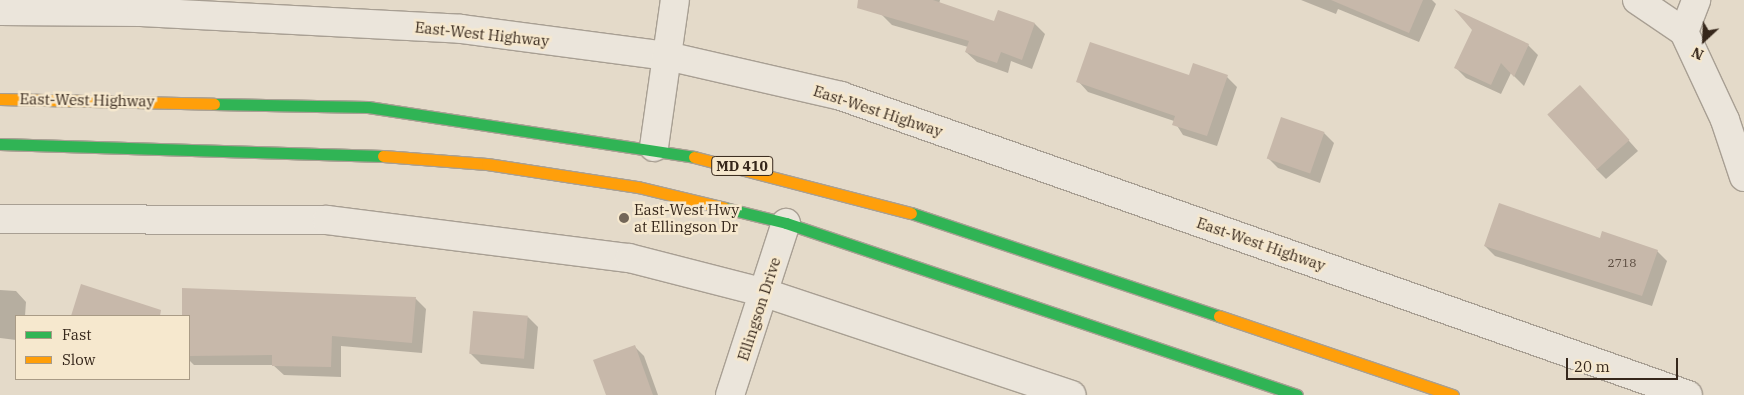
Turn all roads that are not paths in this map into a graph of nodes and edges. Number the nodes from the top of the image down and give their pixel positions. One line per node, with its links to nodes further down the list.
1 (675, 0): 6 (street)
2 (1637, 0): 5 (street)
3 (1696, 0): 5 (street)
4 (0, 11): 6 (street, East-West Highway)
5 (1684, 32): 10 (street)
6 (667, 56): 9 (street); 18 (street, East-West Highway)
7 (0, 99): 9 (main road, East-West Highway / MD 410)
8 (0, 144): 12 (main road)
9 (654, 146): 17 (main road, East-West Highway / MD 410)
10 (1744, 177)
11 (0, 219): 13 (street)
12 (786, 223): 13 (street, Ellingson Drive); 16 (main road)
13 (765, 293): 14 (street, Ellingson Drive); 15 (street)
14 (730, 395)
15 (1071, 395)
16 (1297, 395)
17 (1453, 395)
18 (1688, 395)

